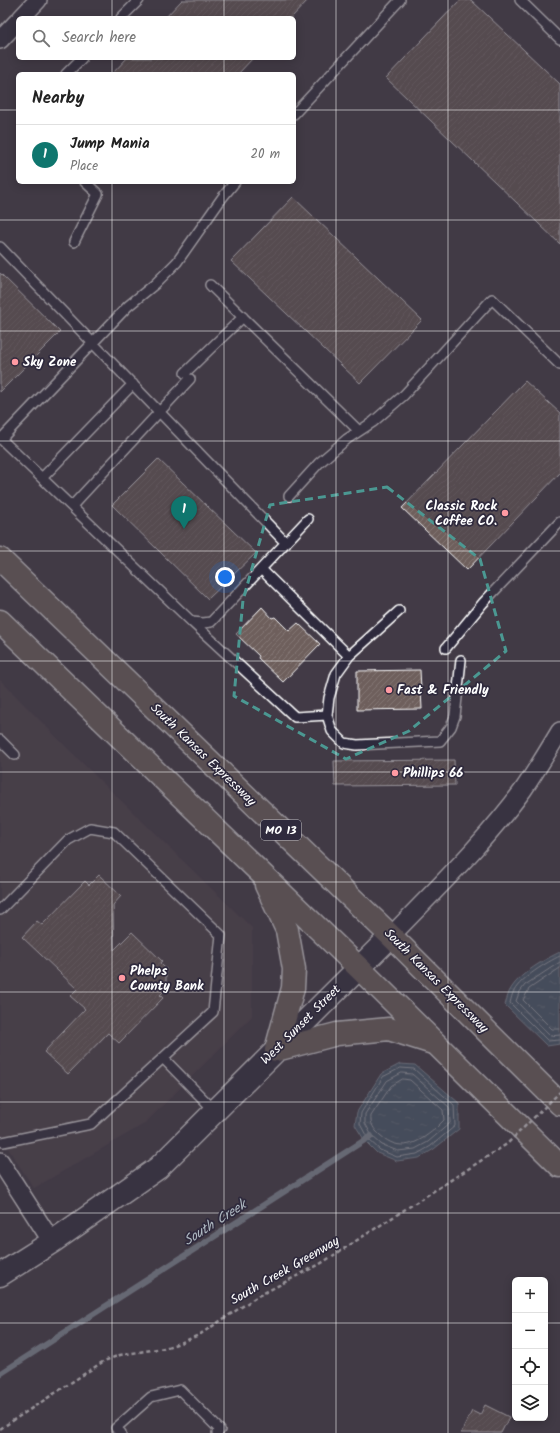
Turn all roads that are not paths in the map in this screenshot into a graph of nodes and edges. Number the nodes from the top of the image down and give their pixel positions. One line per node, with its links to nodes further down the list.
1 (38, 0): 5 (street)
2 (139, 0): 6 (lane)
3 (400, 0): 12 (lane)
4 (520, 0): 8 (lane)
5 (23, 16)
6 (124, 16)
7 (16, 23): 9 (street)
8 (560, 39)
9 (0, 40)
10 (80, 60): 11 (lane)
11 (68, 72)
12 (296, 112)
13 (87, 184): 15 (lane)
14 (233, 184): 19 (lane)
15 (74, 242)
16 (0, 247): 19 (lane)
17 (210, 285): 18 (lane)
18 (243, 317): 22 (lane); 23 (lane)
19 (93, 343): 21 (lane); 24 (lane)
20 (560, 365): 23 (lane)
21 (133, 384): 22 (lane); 25 (lane)
22 (159, 412): 27 (lane); 30 (lane)
23 (359, 431): 26 (lane)
24 (1, 438): 25 (lane)
25 (42, 478): 27 (lane)
26 (289, 496)
27 (72, 506): 35 (lane)
28 (308, 519): 30 (lane)
29 (560, 522): 36 (lane)
30 (286, 543): 32 (lane)
31 (0, 559): 45 (main road, South Kansas Expressway / MO 13)
32 (262, 569): 35 (lane); 37 (lane)
33 (398, 610): 37 (lane)
34 (0, 621): 43 (main road)
35 (192, 622): 39 (lane)
36 (446, 648)
37 (349, 656): 39 (lane)
38 (462, 660): 39 (lane)
39 (328, 715)
40 (560, 731): 45 (street, West Sunset Street)
41 (0, 740): 42 (lane)
42 (15, 755)
43 (260, 873): 46 (main road); 48 (main road)
44 (0, 910): 49 (lane)
45 (390, 936): 46 (main road, West Sunset Street); 50 (main road, South Kansas Expressway / MO 13)
46 (359, 968): 47 (main road); 48 (main road, West Sunset Street)
47 (438, 1045): 48 (main road); 54 (main road)
48 (276, 1050): 51 (main road, West Sunset Street)
49 (162, 1058): 51 (lane); 52 (lane)
50 (560, 1104)
51 (215, 1111): 55 (main road, West Sunset Street)
52 (3, 1142)
53 (0, 1161): 55 (street)
54 (560, 1166)
55 (52, 1242): 56 (main road, West Sunset Street)
56 (0, 1275)
57 (218, 1431): 58 (lane)
58 (120, 1433)

